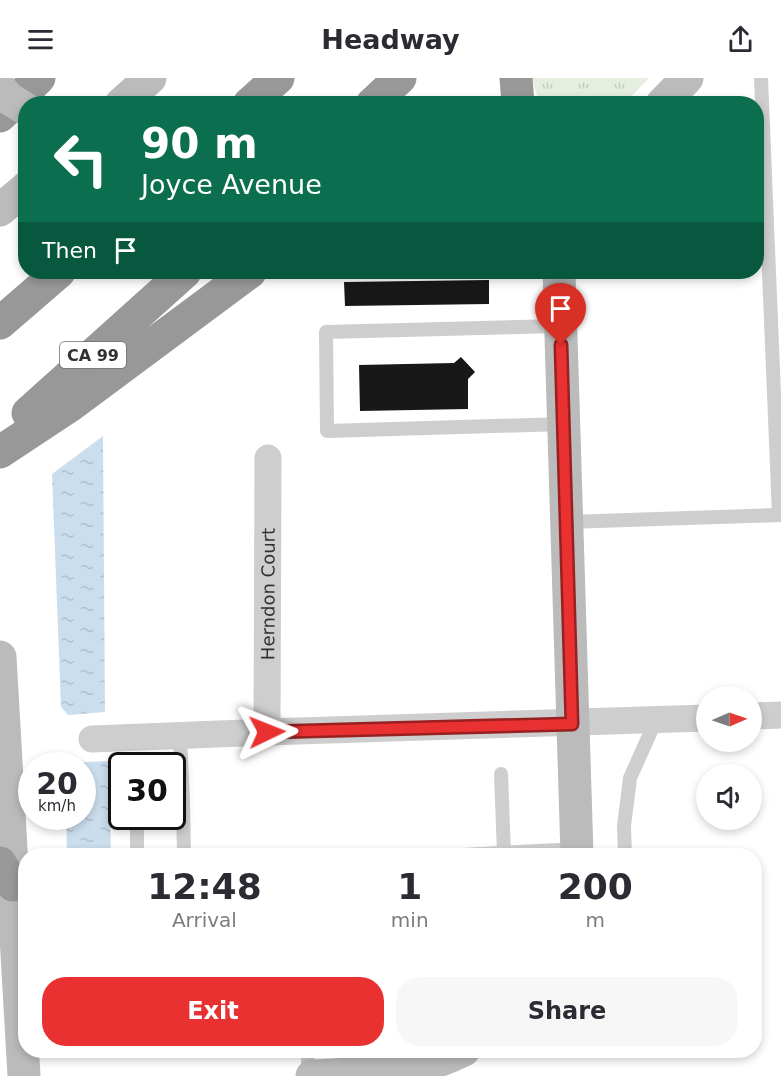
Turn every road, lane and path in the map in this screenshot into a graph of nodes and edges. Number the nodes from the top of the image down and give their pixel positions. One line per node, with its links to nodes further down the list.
1 (39, 78): 9 (highway)
2 (150, 78): 10 (main road)
3 (278, 78): 11 (highway)
4 (400, 78): 12 (highway)
5 (516, 78): 13 (highway)
6 (687, 78): 14 (main road)
7 (761, 78): 15 (lane)
8 (0, 88): 17 (main road, bridge)
9 (21, 96)
10 (128, 96)
11 (258, 96)
12 (381, 96)
13 (517, 96)
14 (670, 96)
15 (762, 96)
16 (18, 98): 18 (highway)
17 (18, 104)
18 (0, 116)
19 (764, 147): 32 (lane)
20 (18, 195): 21 (main road)
21 (0, 210)
22 (51, 279): 26 (highway)
23 (177, 279): 29 (highway, CA 99)
24 (241, 279): 30 (highway)
25 (560, 279): 27 (main road)
26 (0, 323)
27 (561, 326): 28 (main road); 28 (lane)
28 (563, 424): 33 (main road)
29 (0, 438)
30 (0, 452)
31 (268, 458): 40 (street, Herndon Court)
32 (780, 515): 33 (lane)
33 (566, 522): 39 (main road)
34 (0, 657): 52 (main road)
35 (781, 715): 36 (street)
36 (762, 716)
37 (696, 718): 38 (street)
38 (656, 720): 39 (street); 51 (lane)
39 (572, 724): 40 (street); 50 (main road)
40 (267, 732): 41 (street)
41 (180, 736): 42 (street); 43 (lane)
42 (92, 740)
43 (180, 752)
44 (501, 774): 49 (lane)
45 (137, 830): 47 (lane)
46 (181, 830): 48 (lane)
47 (138, 848)
48 (183, 848)
49 (504, 848)
50 (577, 848)
51 (625, 848)
52 (6, 874): 53 (main road)
53 (18, 1009)
54 (22, 1058): 58 (main road)
55 (309, 1058): 59 (lane)
56 (445, 1058): 57 (main road)
57 (409, 1071): 59 (main road)
58 (24, 1076)
59 (310, 1076)

